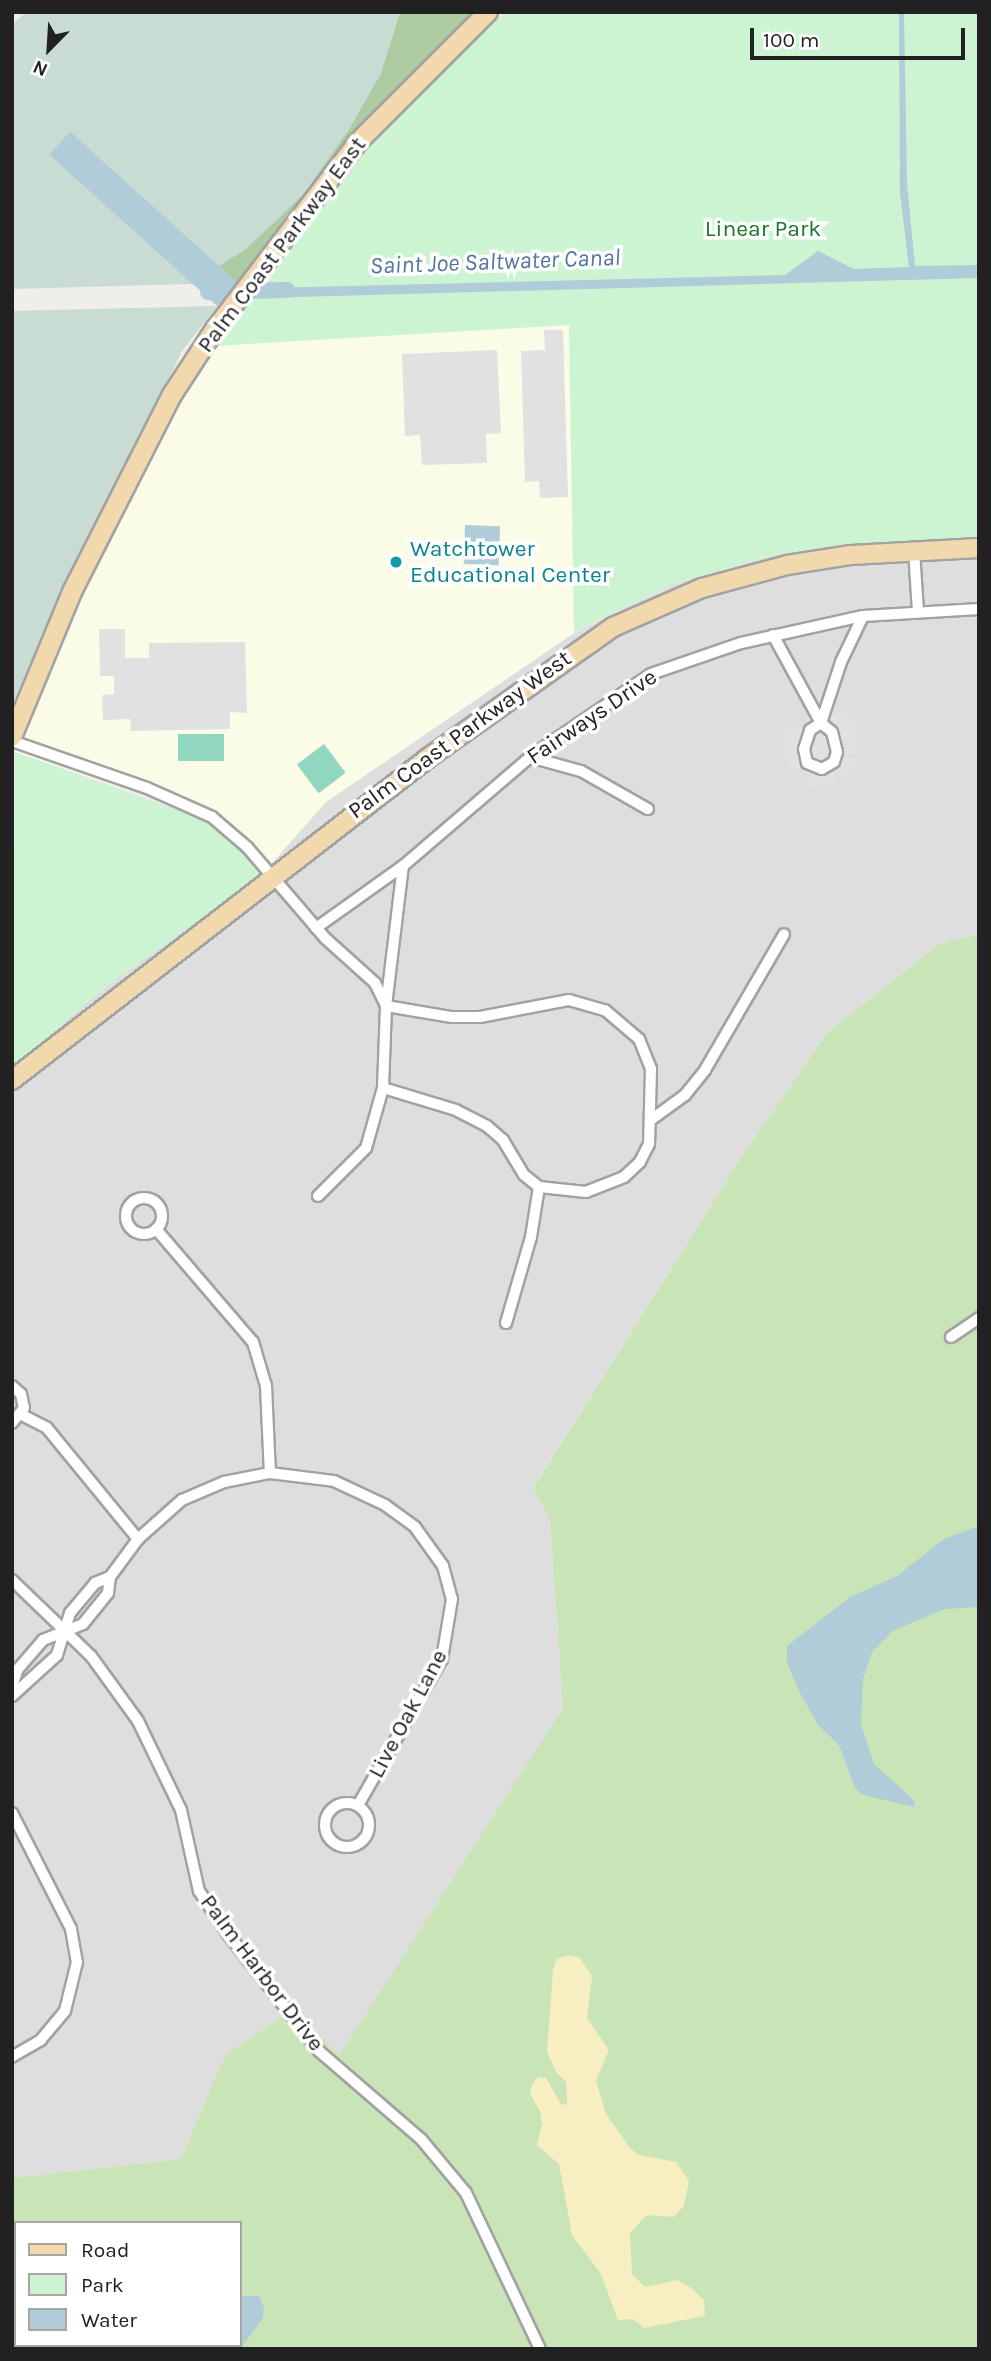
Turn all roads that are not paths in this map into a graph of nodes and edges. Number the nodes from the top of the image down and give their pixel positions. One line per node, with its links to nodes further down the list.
1 (488, 12): 8 (main road, Palm Coast Parkway East)
2 (979, 548): 3 (main road, Palm Coast Parkway West)
3 (914, 551): 5 (street); 12 (main road, Palm Coast Parkway West)
4 (976, 609): 5 (street, Fairways Drive)
5 (918, 611): 6 (street, Fairways Drive)
6 (863, 616): 7 (street, Fairways Drive); 7 (street)
7 (773, 635): 9 (street, Fairways Drive)
8 (12, 739): 12 (street)
9 (530, 757): 10 (street); 11 (street, Fairways Drive)
10 (648, 809)
11 (403, 866): 13 (street, Fairways Drive); 15 (street)
12 (273, 875): 13 (street); 16 (main road, Palm Coast Parkway West)
13 (316, 928): 15 (street)
14 (784, 934): 18 (street)
15 (386, 1006): 17 (street); 18 (street)
16 (12, 1080)
17 (383, 1088): 19 (street); 20 (street)
18 (652, 1119): 19 (street)
19 (539, 1186): 23 (street)
20 (318, 1196)
21 (156, 1229): 28 (street)
22 (979, 1318): 24 (street)
23 (506, 1323)
24 (951, 1337)
25 (12, 1385): 26 (street)
26 (22, 1415): 27 (street); 29 (street)
27 (12, 1423)
28 (270, 1473): 29 (street, Live Oak Lane); 35 (street, Live Oak Lane)
29 (138, 1539): 30 (street, Live Oak Lane)
30 (110, 1577): 32 (street, Live Oak Lane); 32 (street, Live Oak Lane)
31 (12, 1580): 32 (street, Palm Harbor Drive)
32 (66, 1630): 33 (street); 34 (street); 38 (street, Palm Harbor Drive)
33 (12, 1686)
34 (12, 1696)
35 (358, 1805): 35 (street)
36 (12, 1813): 37 (street)
37 (12, 2057)
38 (540, 2349)

